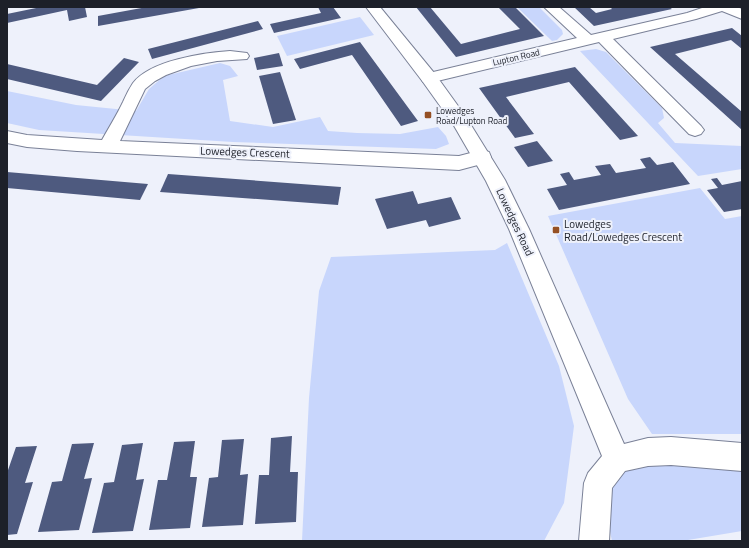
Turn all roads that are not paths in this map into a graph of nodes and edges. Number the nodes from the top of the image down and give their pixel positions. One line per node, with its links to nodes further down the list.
1 (374, 7): 8 (street, Lowedges Road)
2 (551, 7): 6 (street)
3 (719, 7): 6 (street, Lupton Road)
4 (726, 7): 5 (street)
5 (742, 15)
6 (595, 39): 8 (street, Lupton Road); 9 (street)
7 (241, 56): 11 (street)
8 (430, 78): 12 (street, Lowedges Road)
9 (695, 130)
10 (7, 137): 11 (street, Lowedges Crescent)
11 (108, 146): 12 (street, Lowedges Crescent)
12 (482, 157): 14 (street, Lowedges Road)
13 (742, 457): 14 (street)
14 (616, 458): 15 (street)
15 (594, 541)

